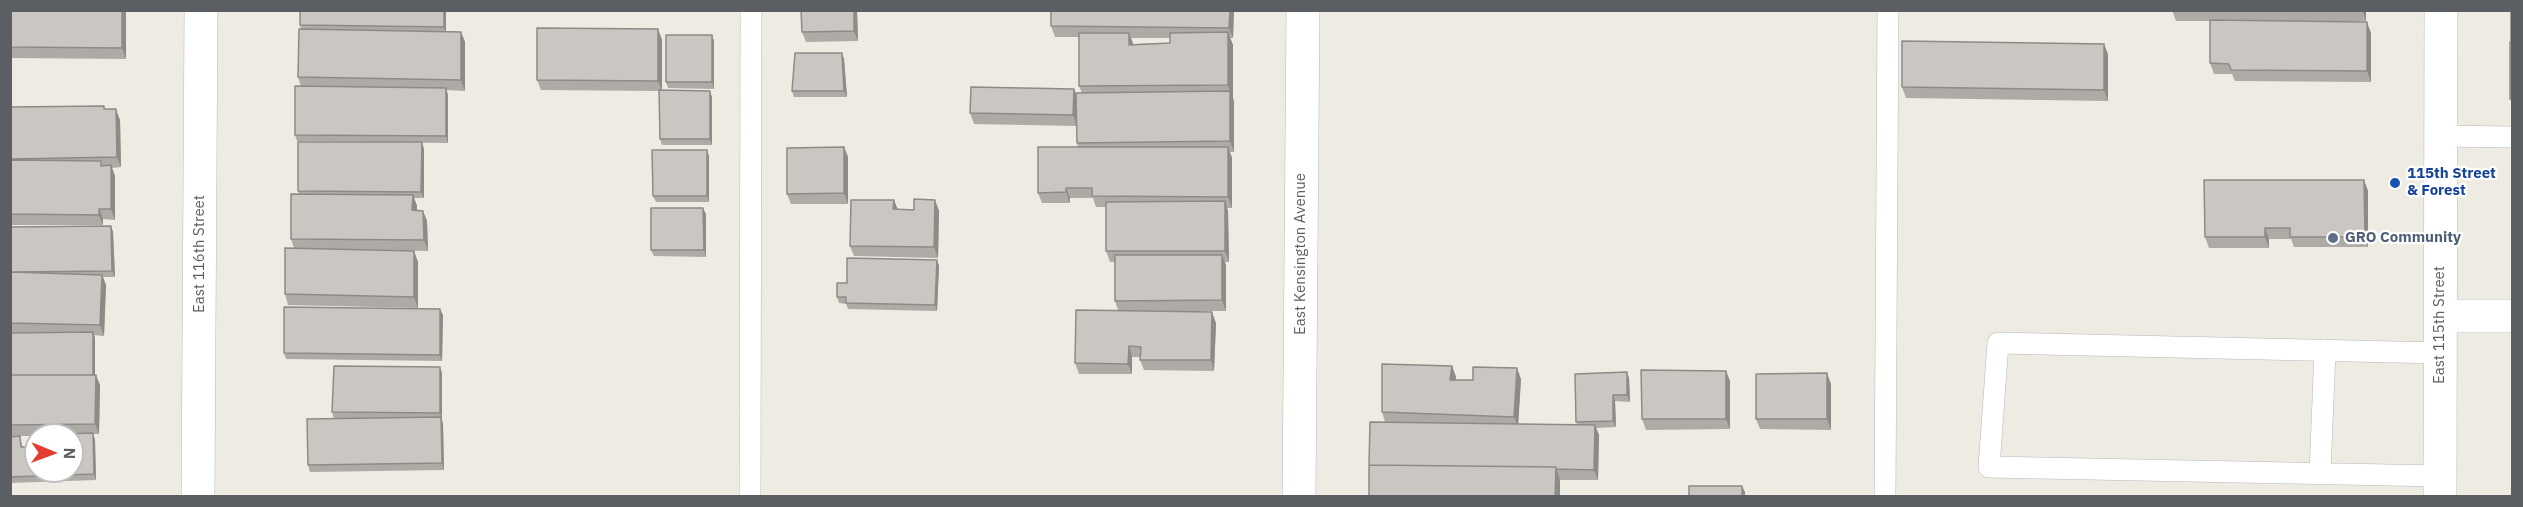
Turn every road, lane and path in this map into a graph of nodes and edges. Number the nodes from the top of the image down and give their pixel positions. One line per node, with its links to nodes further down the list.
1 (201, 10): 14 (street, East 116th Street)
2 (752, 10): 15 (lane)
3 (1303, 10): 16 (street, East Kensington Avenue)
4 (1888, 10): 17 (lane)
5 (2441, 10): 6 (street, East 115th Street)
6 (2441, 136): 7 (lane); 8 (street, East 115th Street)
7 (2512, 137)
8 (2441, 316): 9 (street); 11 (street, East 115th Street)
9 (2512, 316)
10 (2325, 350): 11 (lane); 12 (lane); 12 (lane)
11 (2440, 353): 13 (street, East 115th Street)
12 (2320, 474): 13 (lane)
13 (2440, 486)
14 (198, 496)
15 (750, 496)
16 (1299, 496)
17 (1885, 496)

